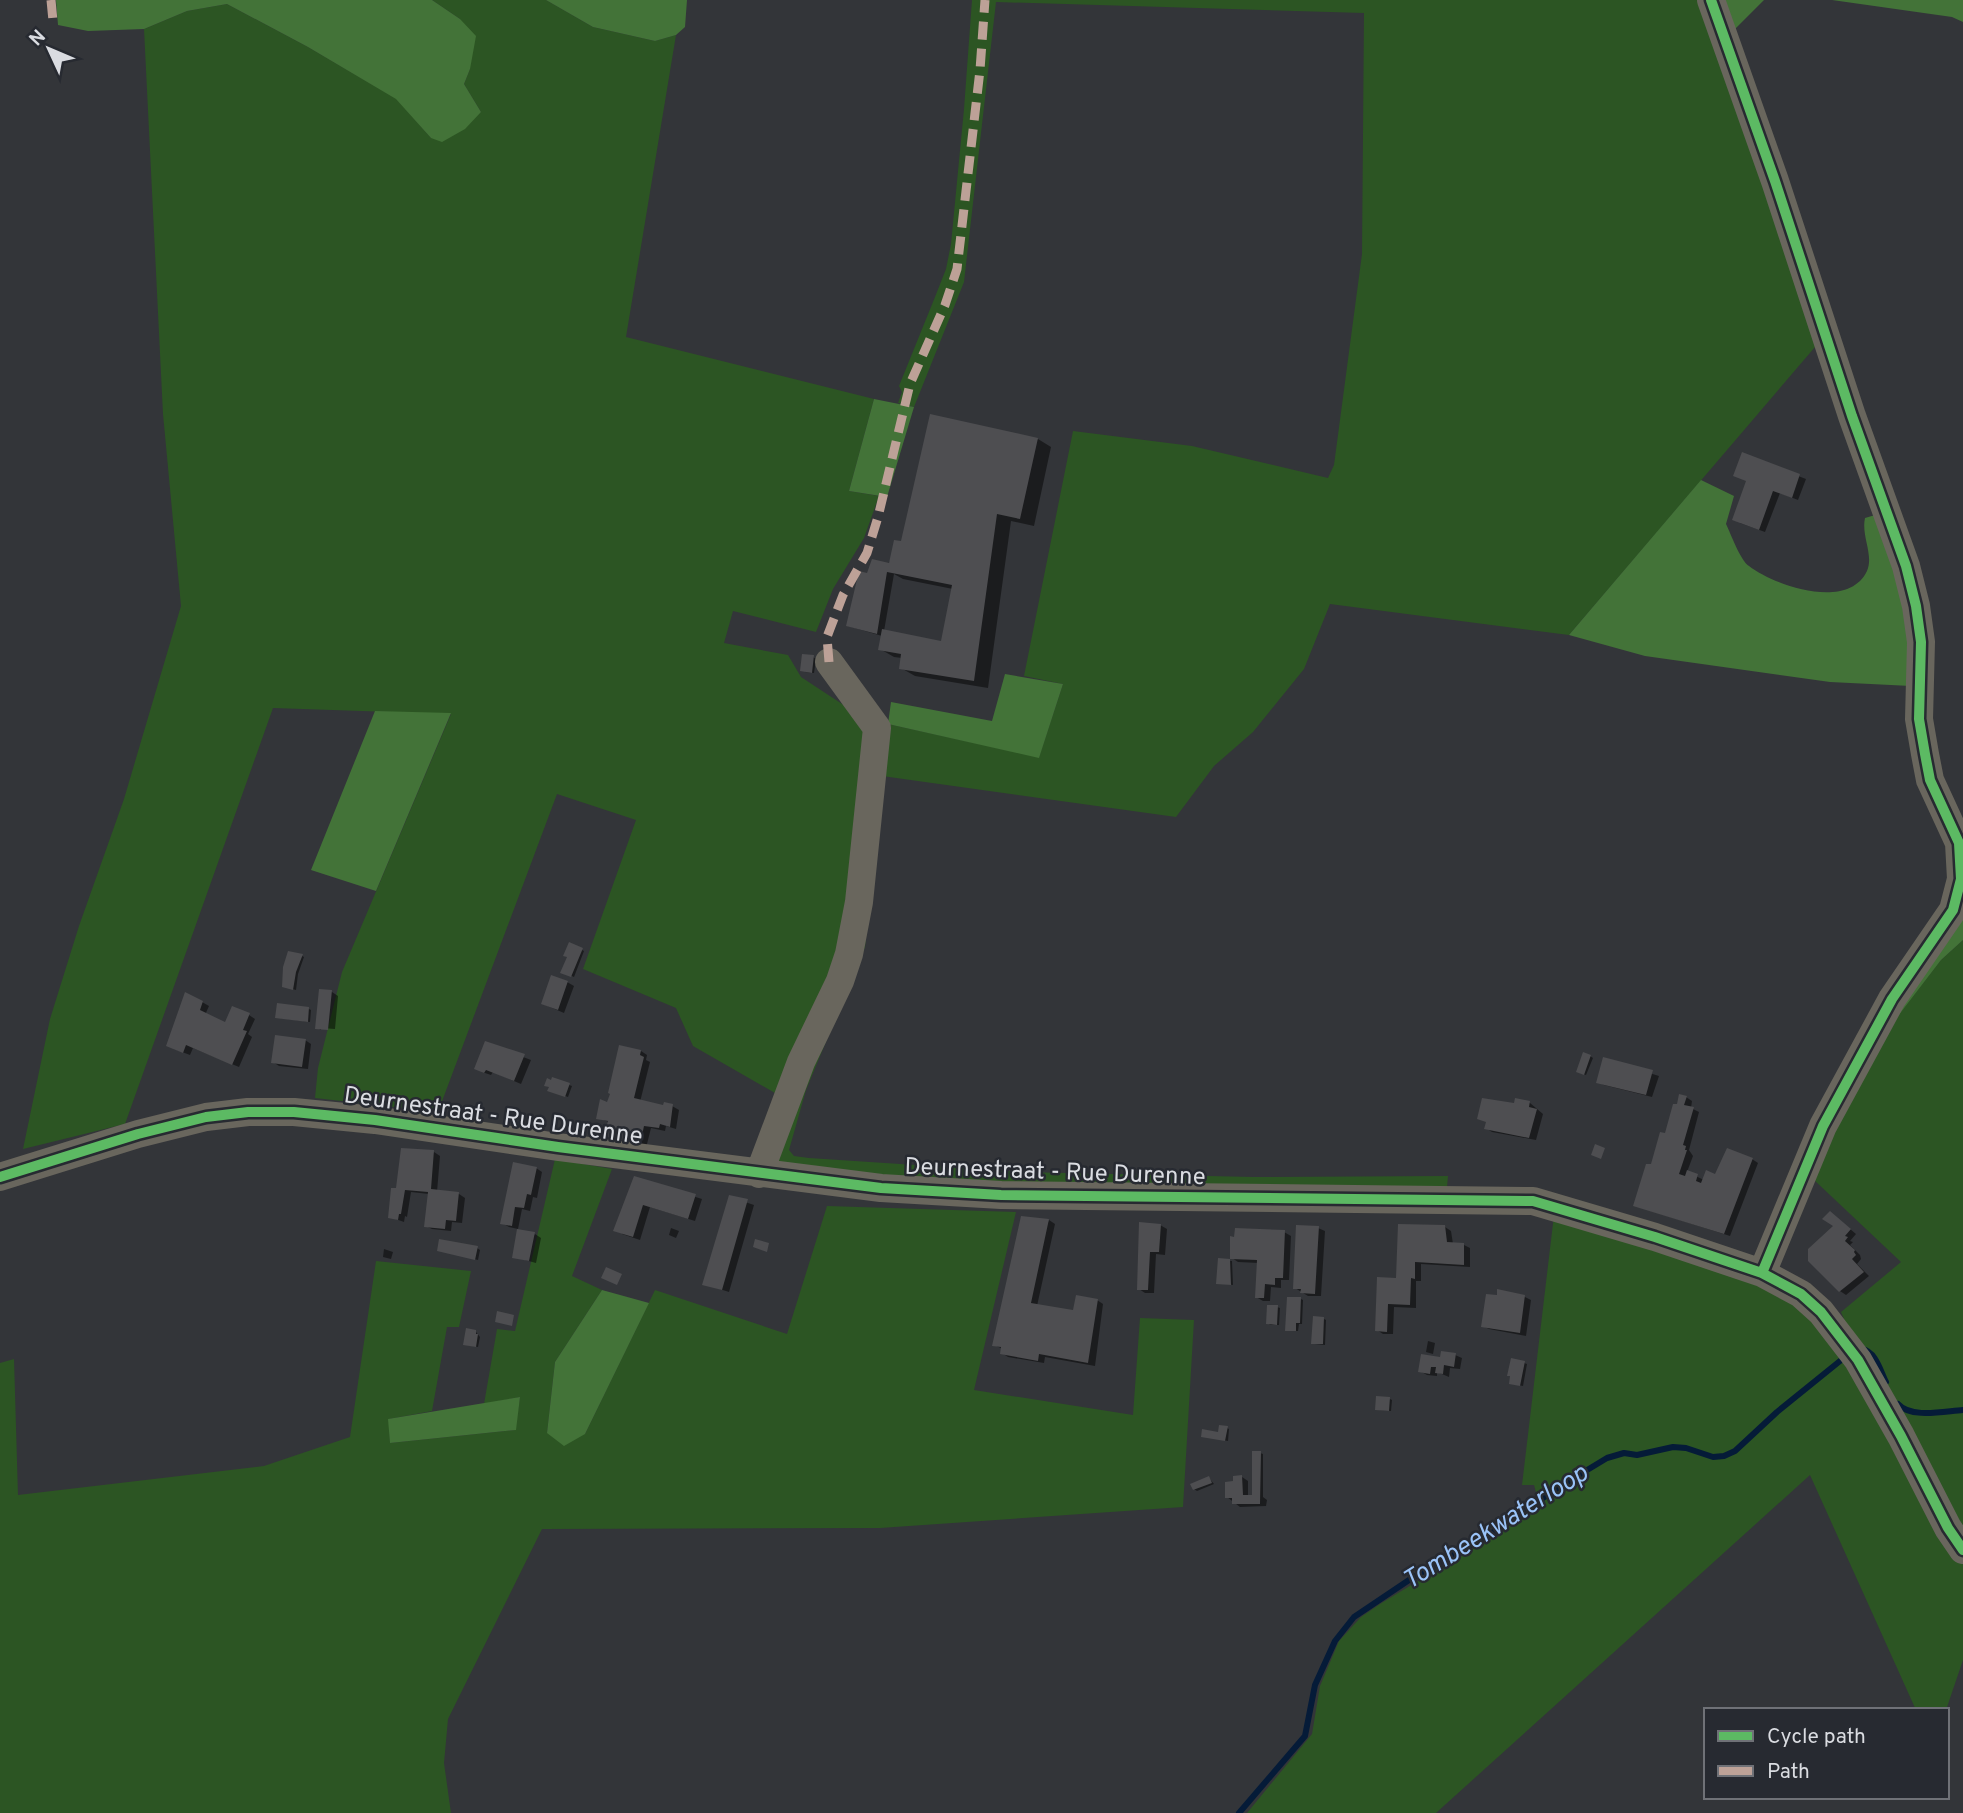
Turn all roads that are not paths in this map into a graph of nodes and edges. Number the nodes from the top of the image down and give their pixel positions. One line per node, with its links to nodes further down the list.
1 (1711, 0): 5 (street)
2 (829, 662): 3 (street)
3 (759, 1174): 4 (street, Deurnestraat - Rue Durenne); 5 (street, Deurnestraat - Rue Durenne)
4 (0, 1177)
5 (1762, 1273): 6 (street, Deurnestraat - Rue Durenne)
6 (1963, 1550)

